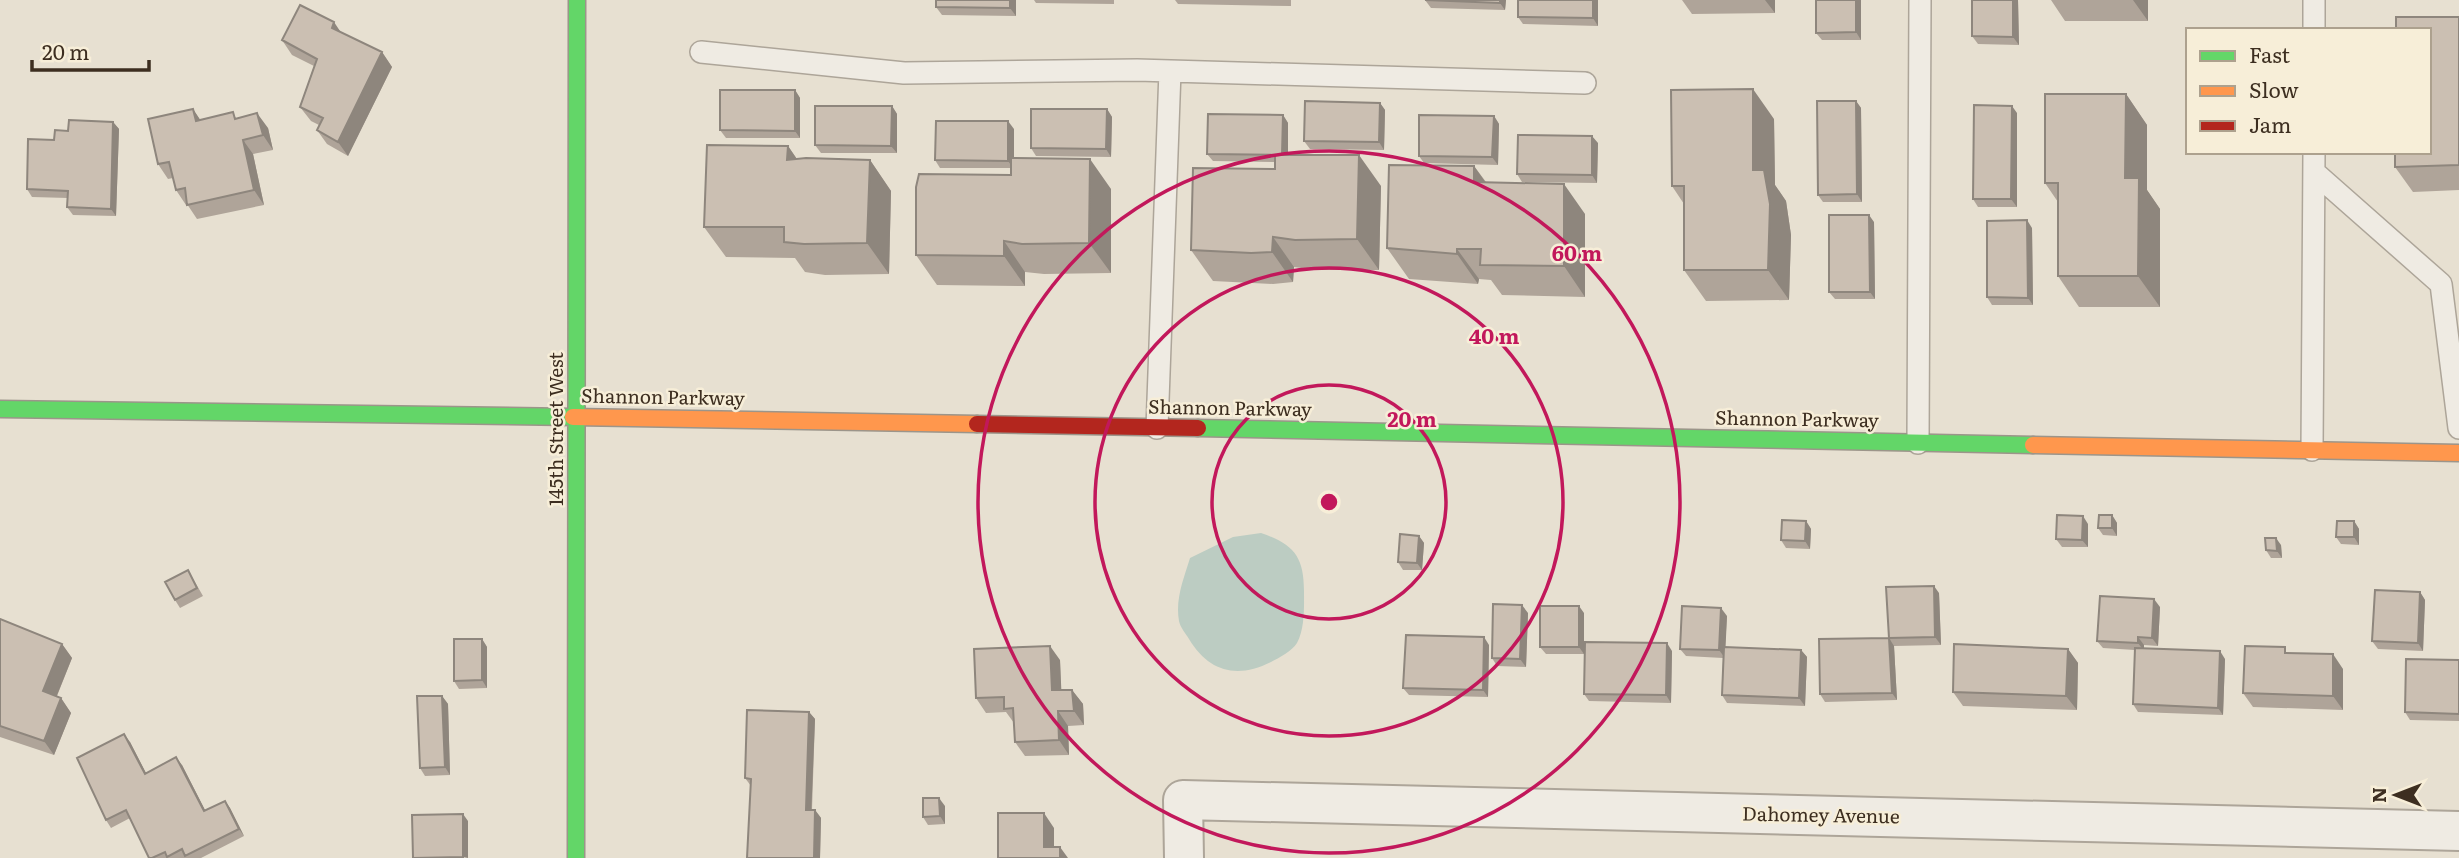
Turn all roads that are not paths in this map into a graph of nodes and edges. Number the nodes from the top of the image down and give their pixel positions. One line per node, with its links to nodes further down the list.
1 (578, 0): 10 (street, 145th Street West)
2 (1920, 0): 13 (lane)
3 (2314, 0): 4 (lane)
4 (2314, 28)
5 (701, 52): 6 (lane)
6 (1170, 71): 7 (lane); 11 (lane)
7 (1585, 83)
8 (2314, 162): 12 (lane); 14 (lane)
9 (0, 409): 10 (street, Shannon Parkway)
10 (577, 416): 11 (street, Shannon Parkway); 17 (street, 145th Street West)
11 (1157, 428): 13 (street, Shannon Parkway)
12 (2459, 428)
13 (1918, 443): 14 (street, Shannon Parkway)
14 (2312, 450): 15 (street, Shannon Parkway)
15 (2459, 453)
16 (2459, 831): 18 (street, Dahomey Avenue)
17 (576, 858)
18 (1184, 858)

